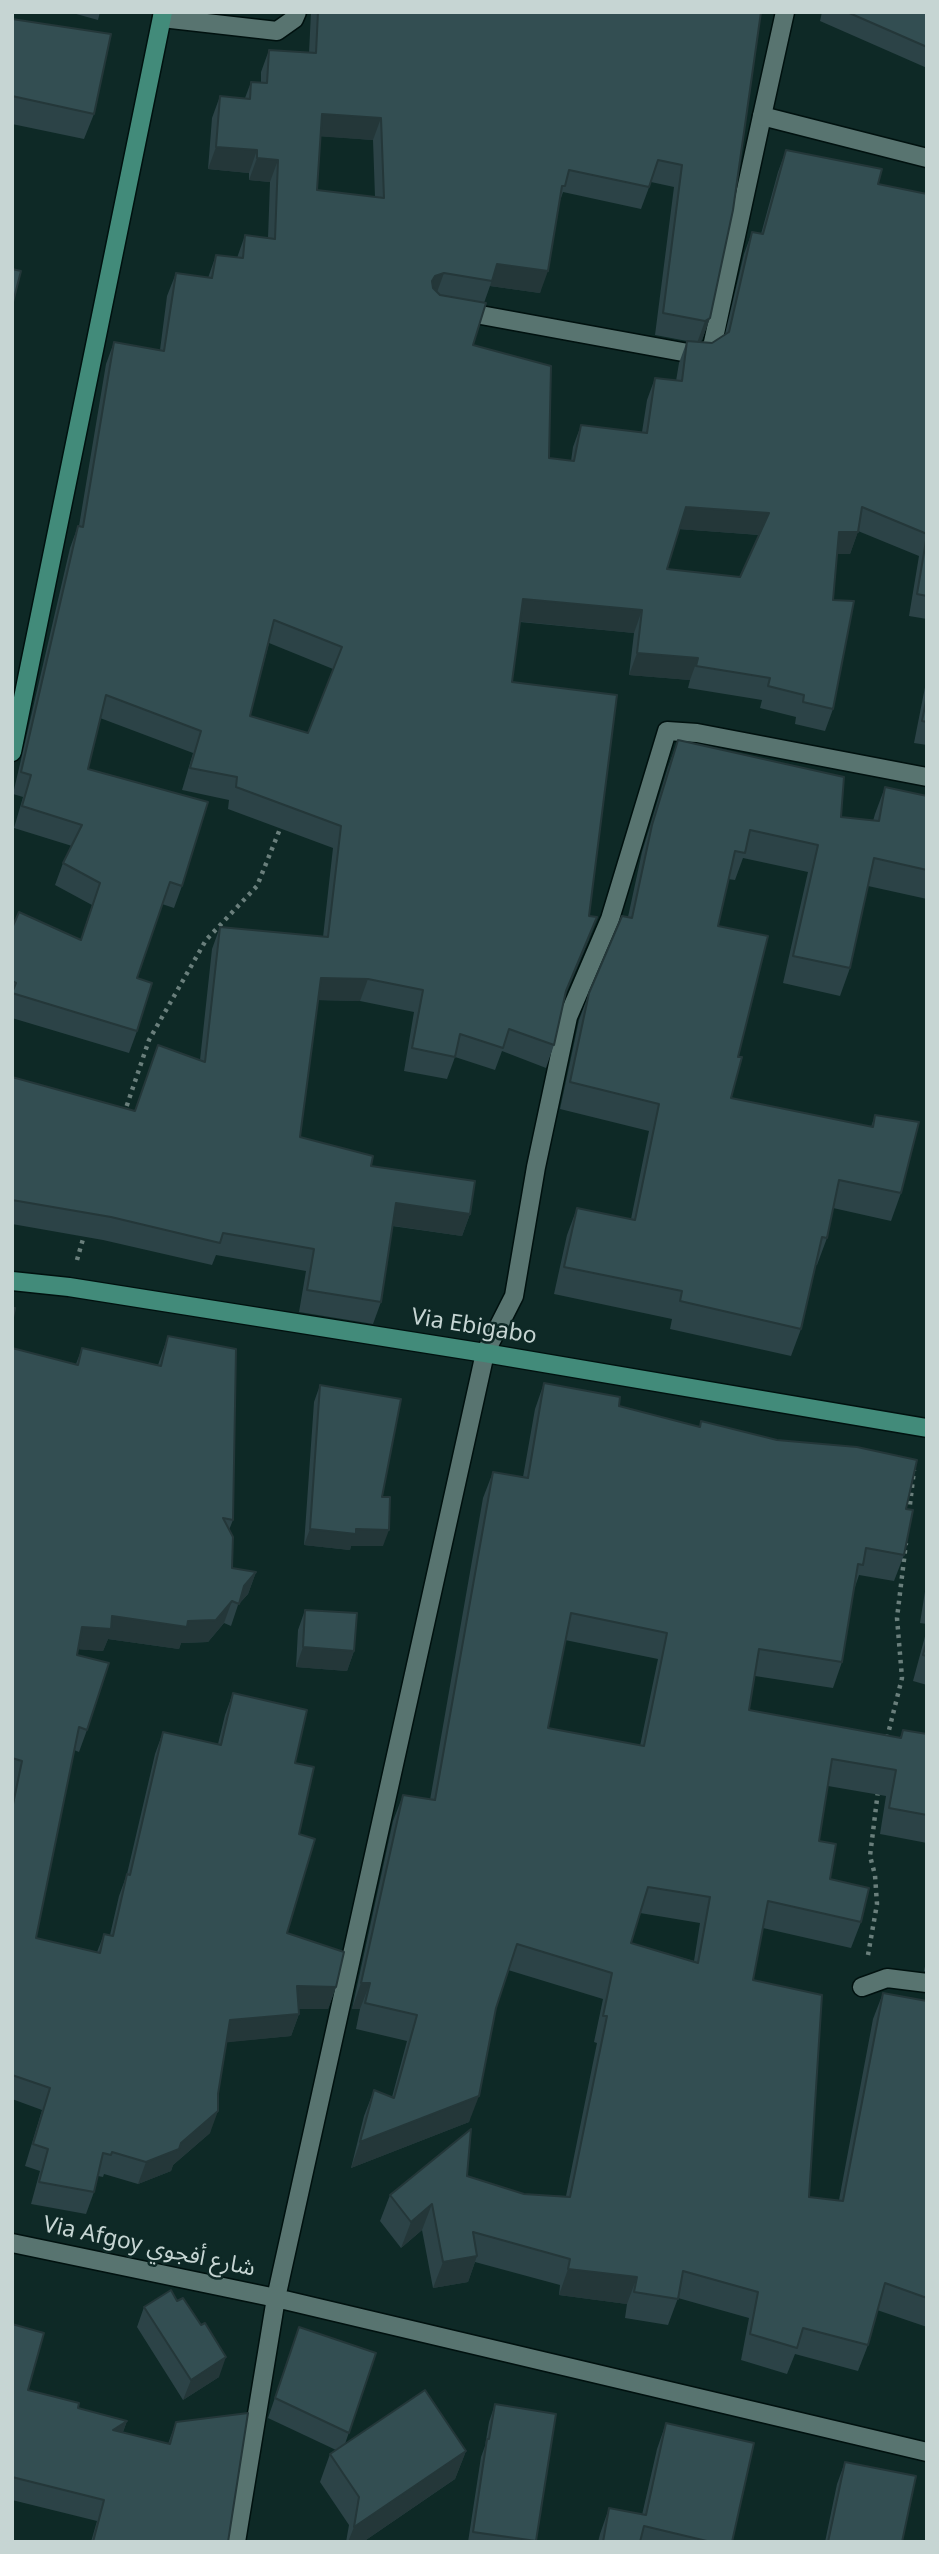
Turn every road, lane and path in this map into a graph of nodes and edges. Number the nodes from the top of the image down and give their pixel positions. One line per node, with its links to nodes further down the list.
1 (297, 12): 3 (street)
2 (785, 12): 4 (street)
3 (163, 15): 7 (main road)
4 (762, 116): 5 (street); 6 (street)
5 (927, 158)
6 (435, 306)
7 (12, 752)
8 (927, 777): 14 (street)
9 (282, 822): 10 (path)
10 (123, 1115)
11 (86, 1227): 13 (path)
12 (12, 1280): 13 (main road, Via Ebigabo)
13 (69, 1287): 14 (main road, Via Ebigabo)
14 (485, 1353): 15 (main road, Via Ebigabo); 23 (street)
15 (923, 1428): 16 (path)
16 (908, 1523)
17 (906, 1536): 18 (path)
18 (886, 1743)
19 (879, 1782): 21 (path)
20 (927, 1983): 21 (street)
21 (862, 1987)
22 (12, 2243): 23 (street, Via Afgoy شارع أفجوي)
23 (276, 2298): 24 (street, Via Afgoy شارع أفجوي); 25 (street)
24 (927, 2452)
25 (236, 2542)

